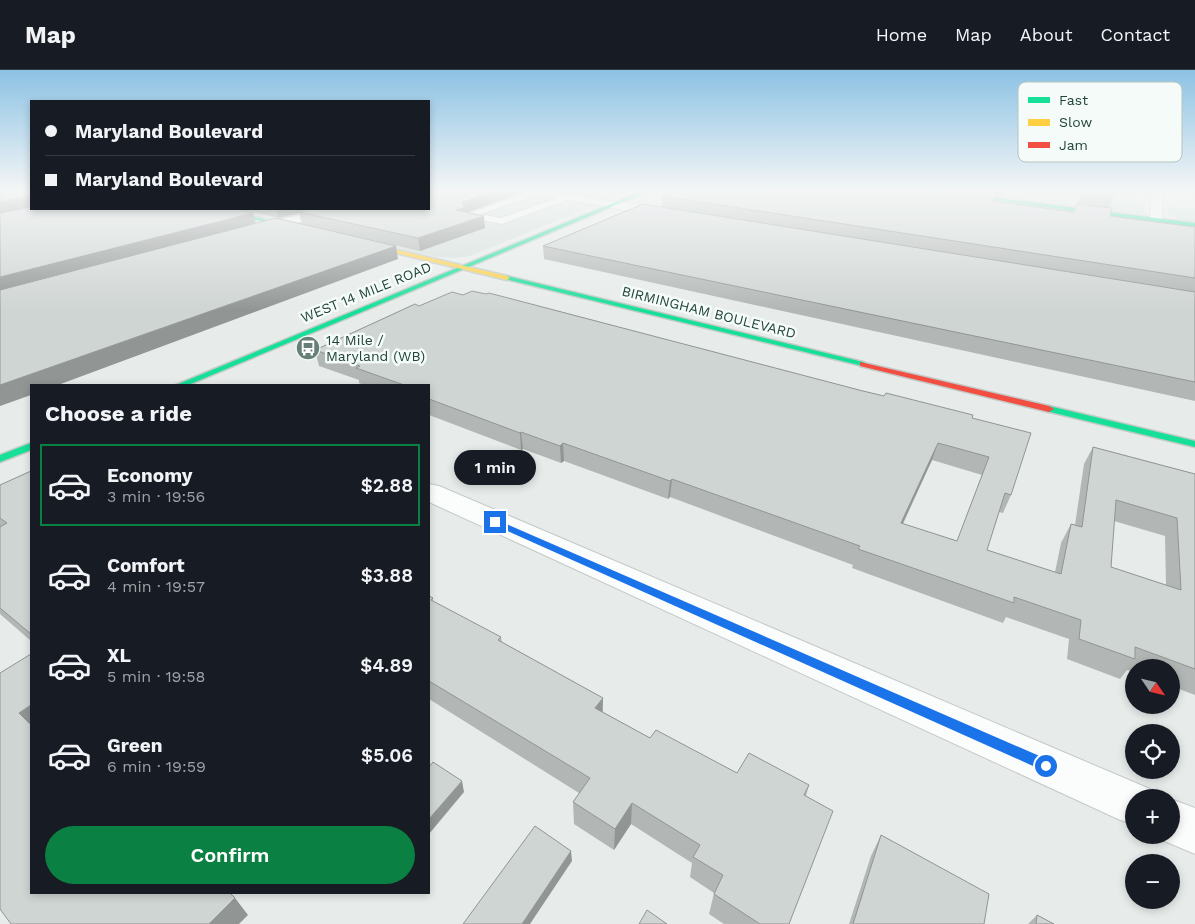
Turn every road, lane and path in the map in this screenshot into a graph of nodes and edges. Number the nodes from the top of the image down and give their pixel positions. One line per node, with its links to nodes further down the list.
1 (252, 231): 3 (street)
2 (551, 231): 5 (main road, WEST 14 MILE ROAD)
3 (239, 234)
4 (350, 241): 5 (main road, BIRMINGHAM BOULEVARD)
5 (463, 268): 6 (main road, WEST 14 MILE ROAD); 7 (main road, BIRMINGHAM BOULEVARD)
6 (183, 384)
7 (1195, 444)
8 (30, 446): 9 (main road)
9 (0, 459)
10 (430, 492): 11 (street)
11 (1125, 800)
12 (1180, 825): 13 (street)
13 (1195, 831)

